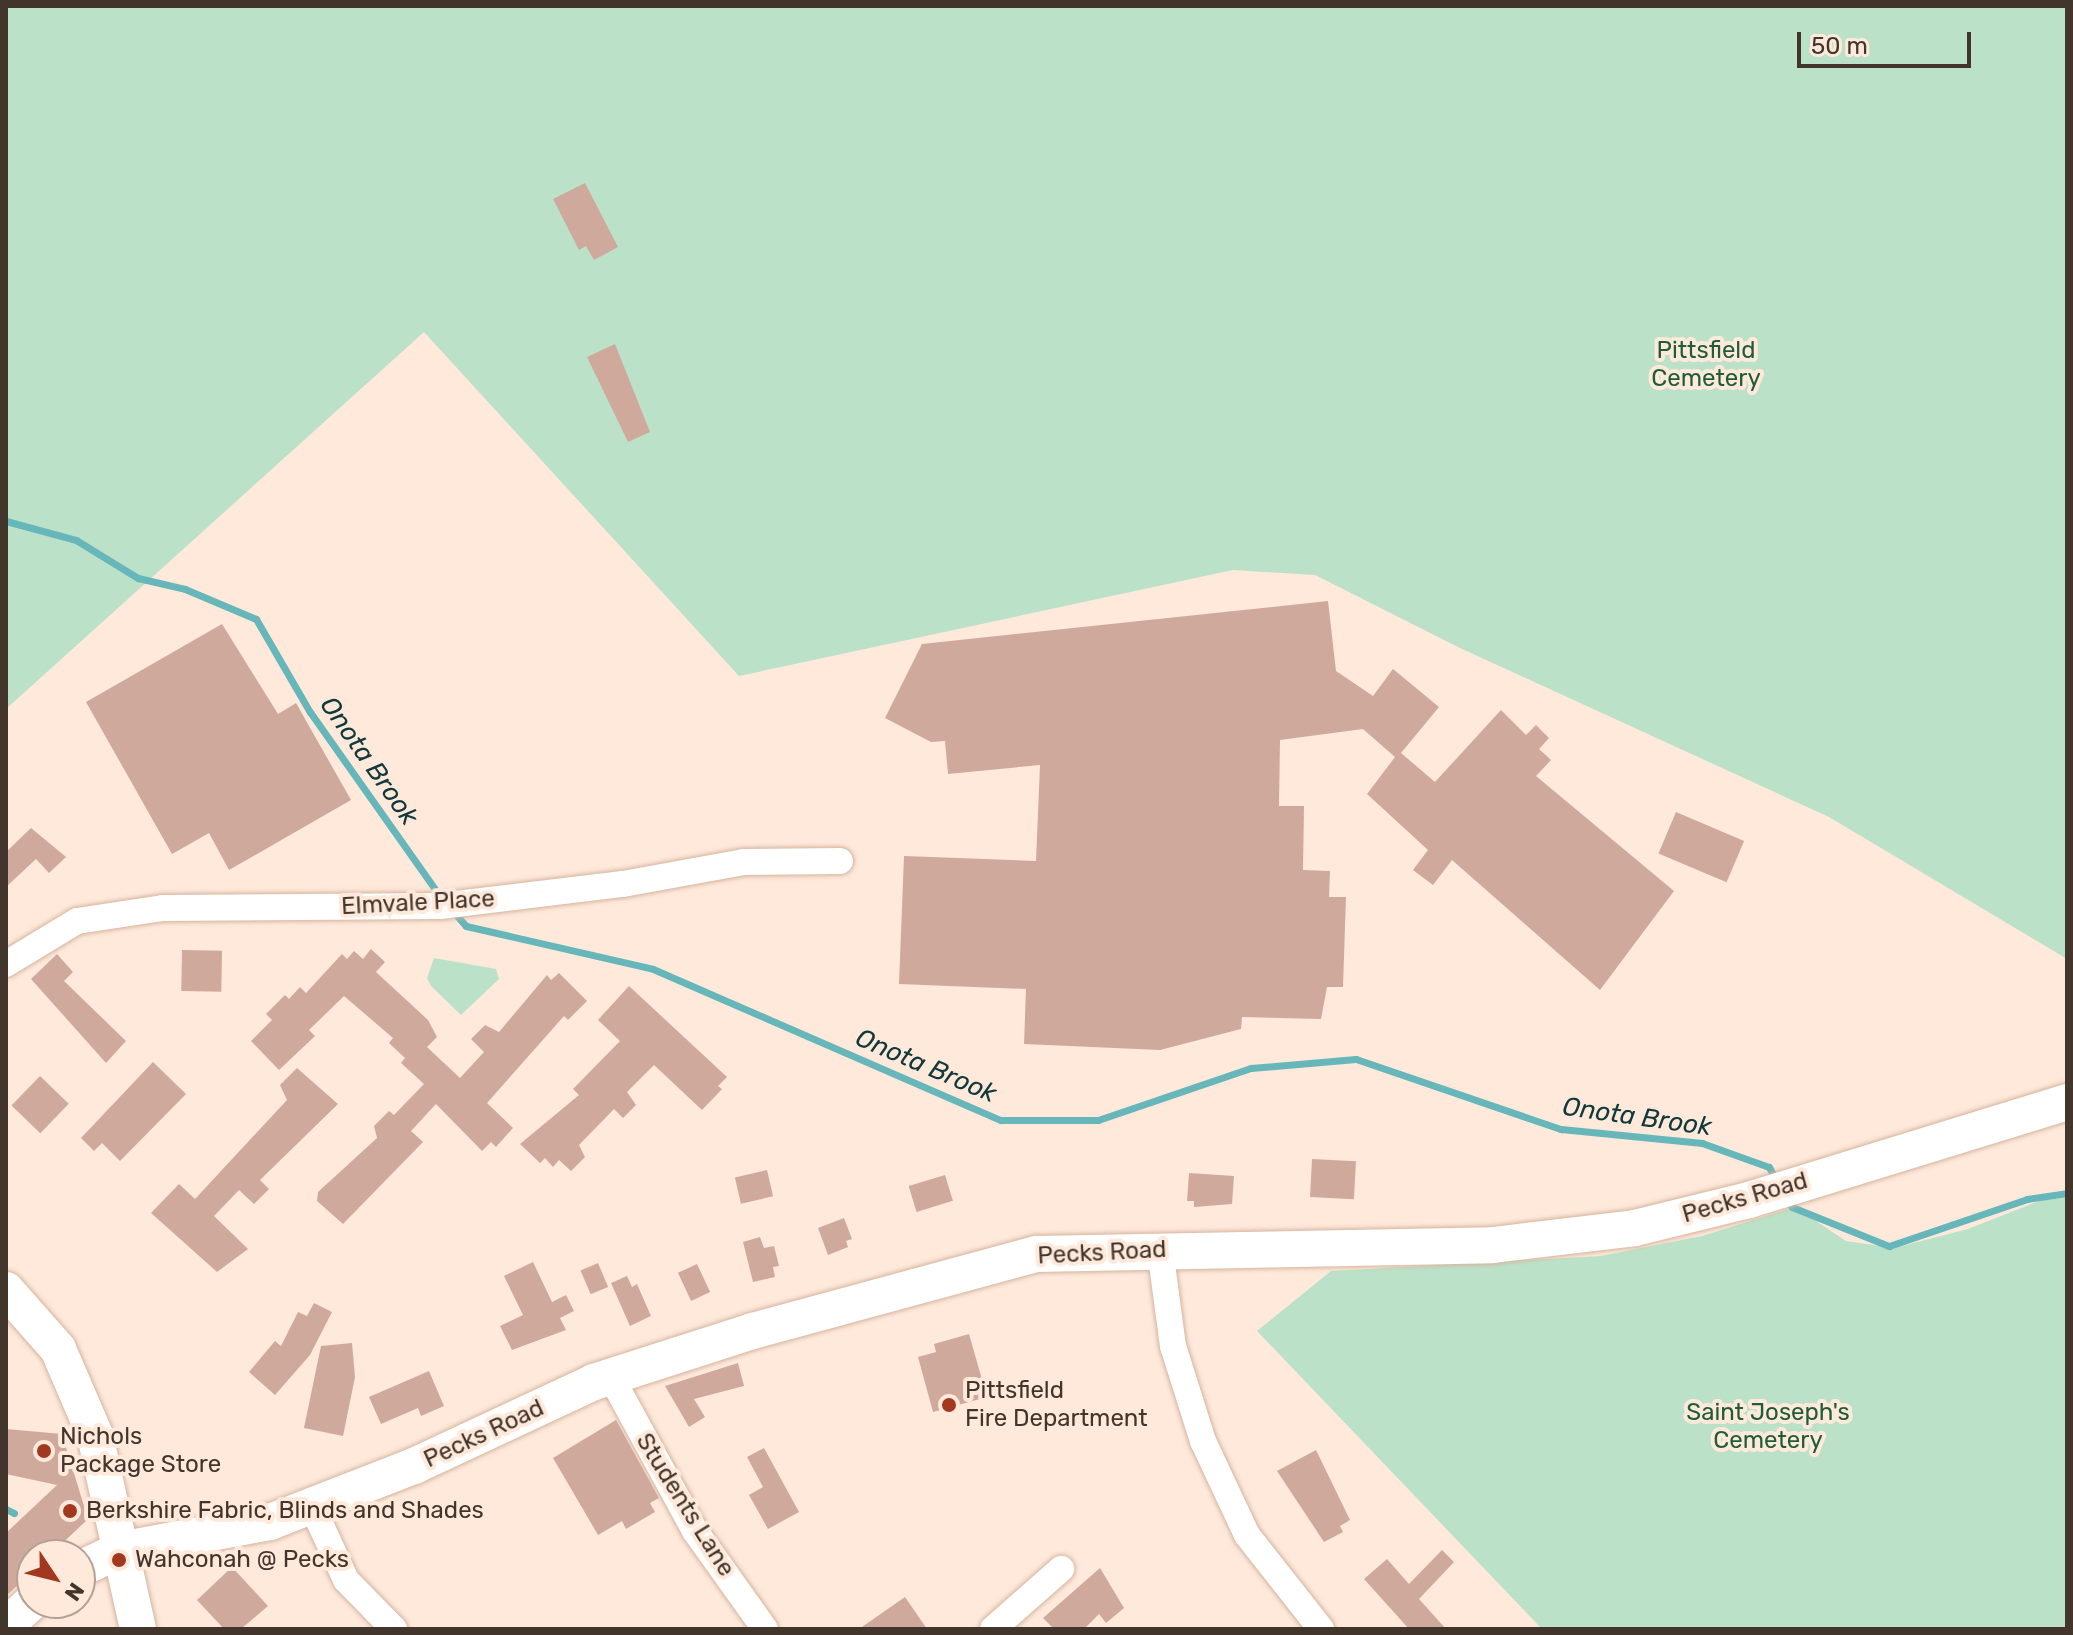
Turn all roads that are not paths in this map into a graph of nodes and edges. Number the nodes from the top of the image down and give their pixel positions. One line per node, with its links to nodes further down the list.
1 (840, 861): 2 (street, Elmvale Place)
2 (6, 964)
3 (2067, 1102): 4 (street, Pecks Road)
4 (1160, 1249): 6 (street, Pecks Road); 15 (street)
5 (6, 1290): 8 (street)
6 (611, 1377): 7 (street, Pecks Road); 13 (street, Students Lane)
7 (312, 1506): 8 (street, Pecks Road); 12 (street)
8 (120, 1550): 9 (street, Pecks Road); 11 (street)
9 (96, 1561)
10 (1061, 1569): 14 (street)
11 (138, 1629)
12 (394, 1629)
13 (765, 1629)
14 (993, 1629)
15 (1321, 1629)

